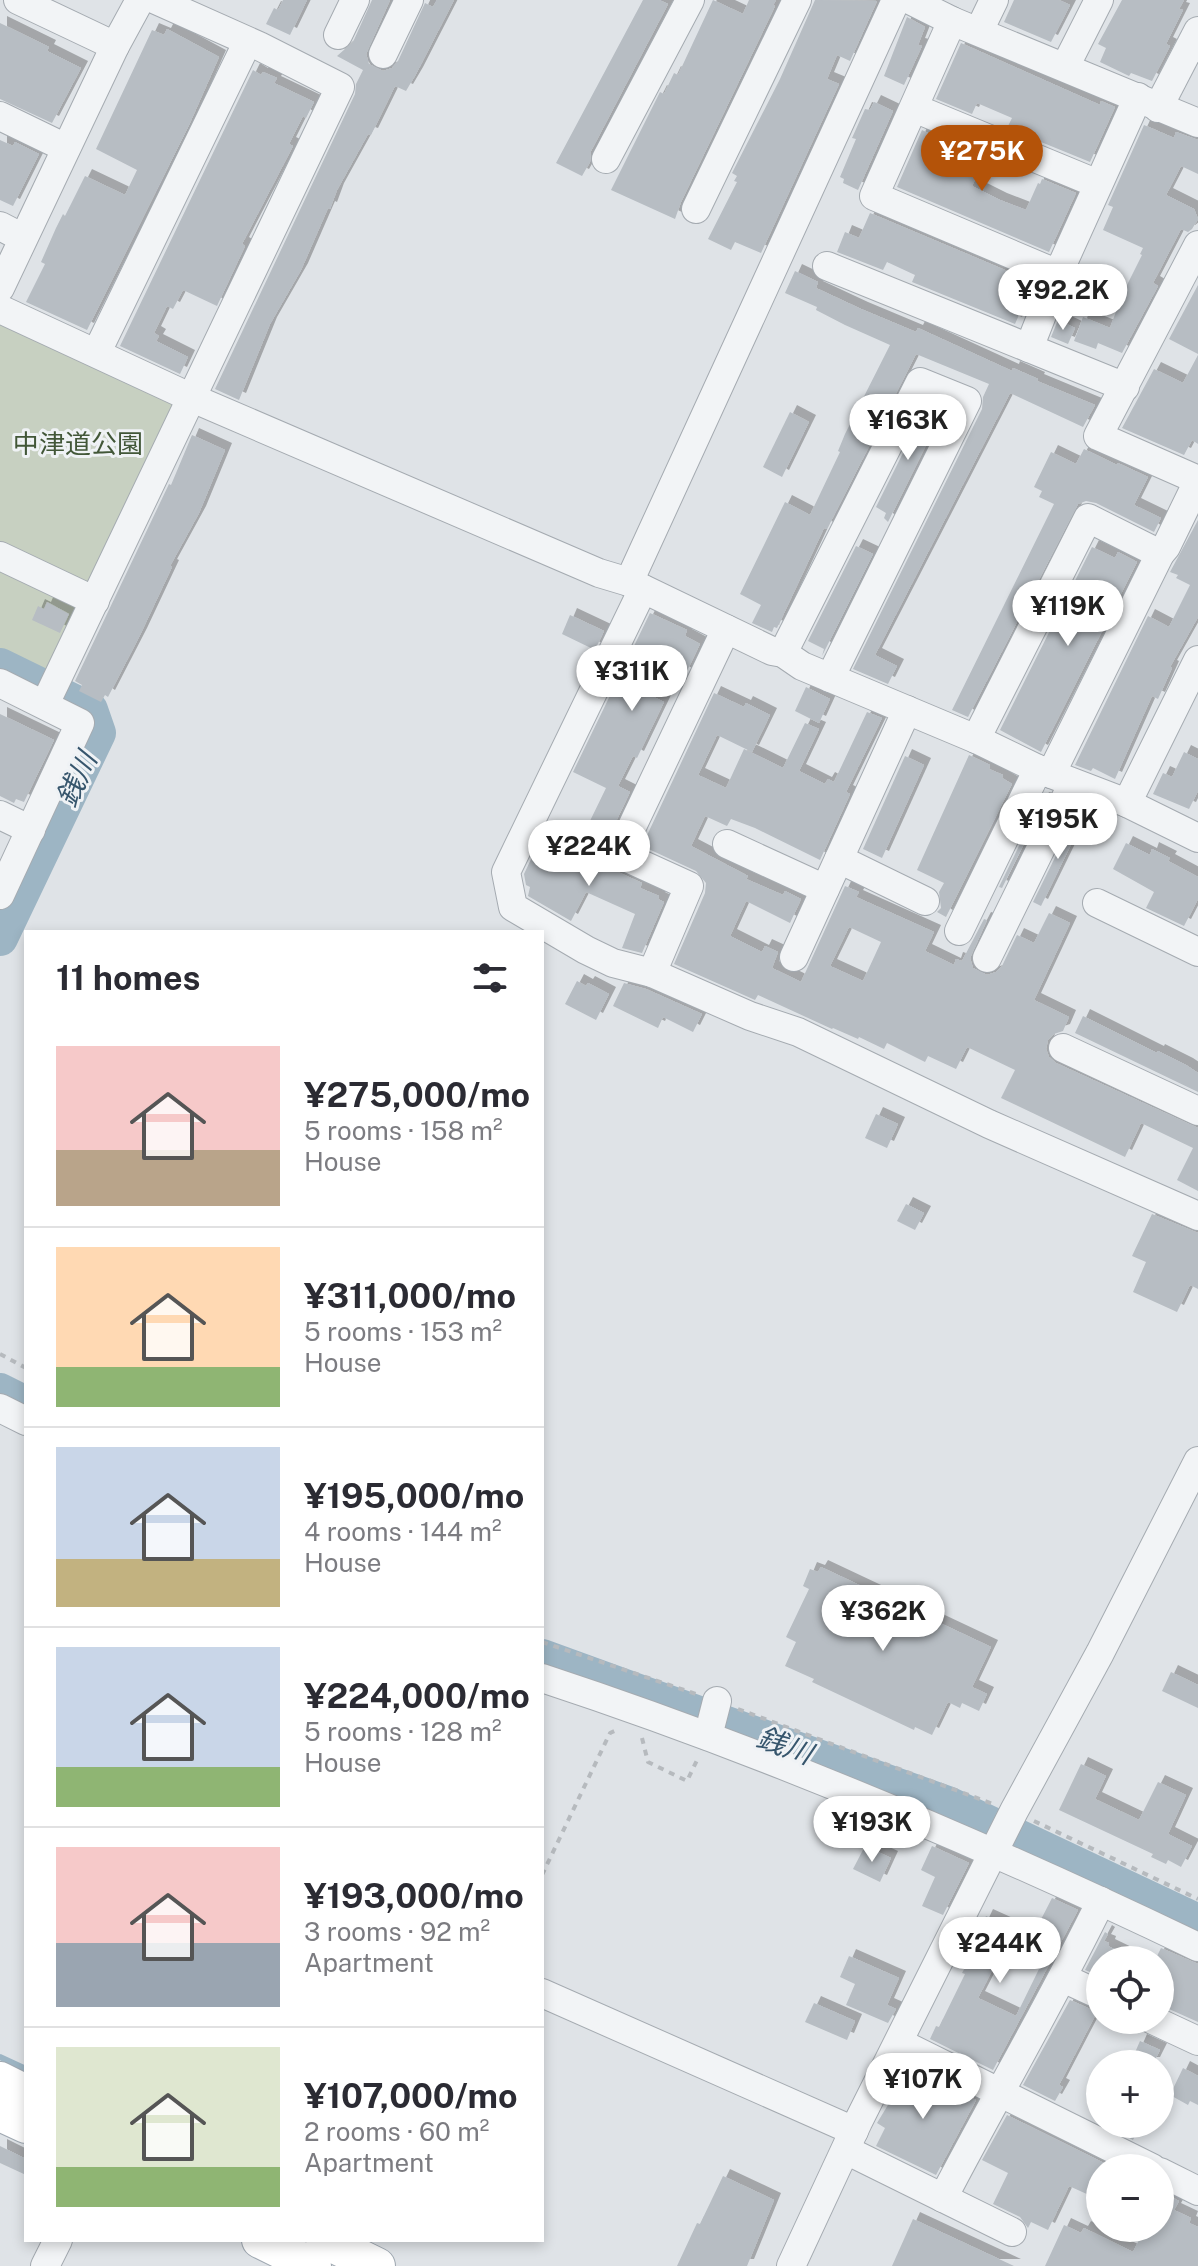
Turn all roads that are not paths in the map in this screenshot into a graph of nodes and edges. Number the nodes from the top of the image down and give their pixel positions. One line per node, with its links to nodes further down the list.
1 (18, 0): 17 (street)
2 (140, 0): 17 (street)
3 (156, 0): 16 (street)
4 (355, 0): 15 (street)
5 (409, 0): 18 (street)
6 (690, 0): 25 (street)
7 (797, 0): 27 (street)
8 (896, 0): 41 (street)
9 (910, 0): 12 (street)
10 (994, 0): 13 (street)
11 (1099, 0): 19 (street)
12 (952, 21): 13 (street); 21 (street)
13 (979, 31): 19 (street)
14 (1198, 31): 20 (street)
15 (338, 35)
16 (247, 43): 35 (street); 37 (street)
17 (115, 46): 24 (street)
18 (383, 54)
19 (1065, 67): 20 (street)
20 (1148, 103): 23 (street); 26 (street)
21 (914, 108): 26 (street); 31 (street)
22 (0, 116): 24 (street)
23 (1198, 123)
24 (66, 148): 28 (street)
25 (606, 159)
26 (1098, 184): 31 (street)
27 (696, 209)
28 (12, 232): 32 (street)
29 (1198, 245): 36 (street)
30 (827, 266): 34 (street)
31 (1058, 274): 34 (street)
32 (0, 288)
33 (0, 309): 35 (street)
34 (1029, 348): 36 (street)
35 (97, 352): 37 (street)
36 (1125, 387): 38 (street)
37 (192, 398): 41 (street); 42 (street)
38 (1196, 475): 39 (street)
39 (1160, 554): 50 (street); 51 (street)
40 (0, 556): 42 (street)
41 (636, 585): 43 (street); 68 (street)
42 (95, 601): 48 (street)
43 (726, 629): 44 (street); 58 (street)
44 (783, 653): 46 (street); 46 (street)
45 (1198, 660): 52 (street)
46 (830, 678): 49 (street)
47 (0, 683): 48 (street)
48 (49, 694): 54 (street)
49 (907, 710): 50 (street); 59 (street)
50 (976, 739): 51 (street)
51 (1054, 775): 52 (street); 64 (street); 67 (street)
52 (1127, 803): 55 (street)
53 (0, 815): 54 (street)
54 (31, 830): 61 (street)
55 (1196, 833)
56 (588, 840): 58 (street)
57 (727, 844): 60 (street)
58 (619, 854): 68 (street)
59 (839, 859): 60 (street); 62 (street)
60 (825, 889): 66 (street)
61 (0, 895)
62 (925, 901)
63 (1097, 903): 65 (street)
64 (959, 931)
65 (1198, 952)
66 (794, 957)
67 (987, 958)
68 (652, 973): 71 (street)
69 (1063, 1048): 70 (street)
70 (1198, 1111)
71 (1198, 1216)
72 (0, 1408): 73 (street)
73 (24, 1420)
74 (1198, 1461): 76 (street)
75 (544, 1678): 76 (street)
76 (996, 1849): 77 (street); 84 (street)
77 (1101, 1901): 78 (street); 79 (street)
78 (1198, 1947)
79 (1063, 1978): 80 (street); 87 (street)
80 (1086, 1989)
81 (544, 1994): 90 (street)
82 (1174, 2030): 83 (street)
83 (1198, 2041)
84 (900, 2043): 87 (street); 90 (street)
85 (0, 2080): 86 (main road)
86 (24, 2092)
87 (998, 2092): 91 (street); 94 (street)
88 (0, 2113): 89 (main road)
89 (24, 2124)
90 (850, 2140): 94 (street); 102 (street)
91 (1124, 2154)
92 (1174, 2179): 93 (street)
93 (1198, 2191)
94 (943, 2198): 95 (street)
95 (1012, 2232)
96 (57, 2242): 99 (street)
97 (264, 2242): 100 (main road)
98 (328, 2242): 101 (main road)
99 (45, 2266)
100 (313, 2266)
101 (377, 2266)
102 (791, 2266)

